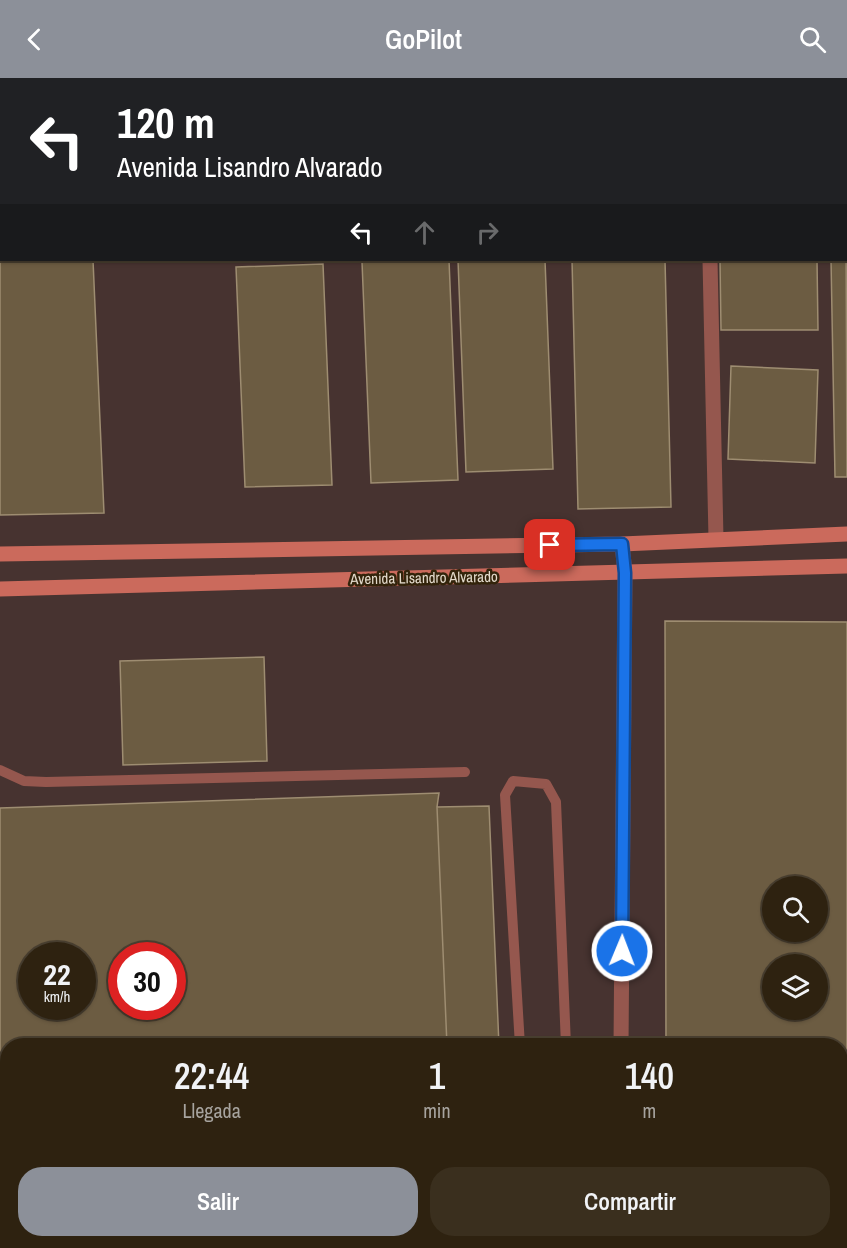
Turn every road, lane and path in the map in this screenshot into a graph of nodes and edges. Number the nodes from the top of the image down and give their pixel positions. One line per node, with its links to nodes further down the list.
1 (710, 261): 3 (street)
2 (847, 534): 3 (street, Avenida Lisandro Alvarado)
3 (716, 539): 4 (street, Avenida Lisandro Alvarado)
4 (622, 544): 5 (street, Avenida Lisandro Alvarado); 7 (street)
5 (0, 554)
6 (847, 566): 7 (street, Avenida Lisandro Alvarado)
7 (625, 573): 8 (street, Avenida Lisandro Alvarado); 13 (street)
8 (0, 589)
9 (0, 770): 10 (lane)
10 (465, 772)
11 (520, 1038): 12 (lane)
12 (566, 1038)
13 (621, 1038)

